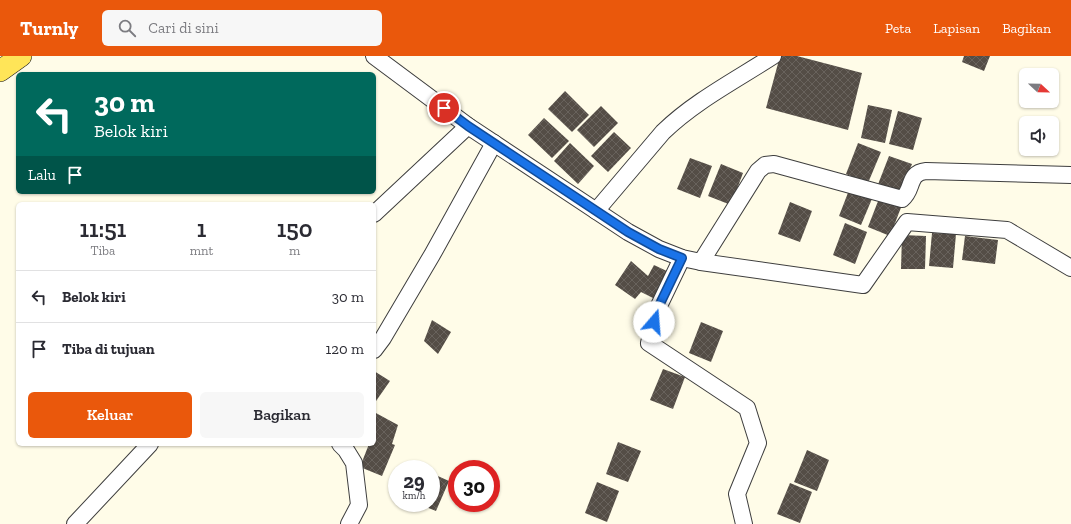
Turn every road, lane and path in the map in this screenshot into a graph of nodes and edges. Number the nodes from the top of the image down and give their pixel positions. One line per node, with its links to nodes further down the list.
1 (20, 56): 4 (main road)
2 (374, 56): 5 (street)
3 (773, 56): 8 (street)
4 (0, 71)
5 (468, 126): 6 (street); 9 (street)
6 (494, 143): 8 (street); 13 (street)
7 (1071, 175): 11 (street)
8 (596, 210): 10 (street)
9 (376, 212)
10 (682, 258): 11 (street); 18 (street)
11 (701, 262): 12 (street)
12 (1071, 268)
13 (376, 347)
14 (148, 446): 16 (street)
15 (342, 446): 17 (street)
16 (75, 524)
17 (349, 524)
18 (744, 524)

